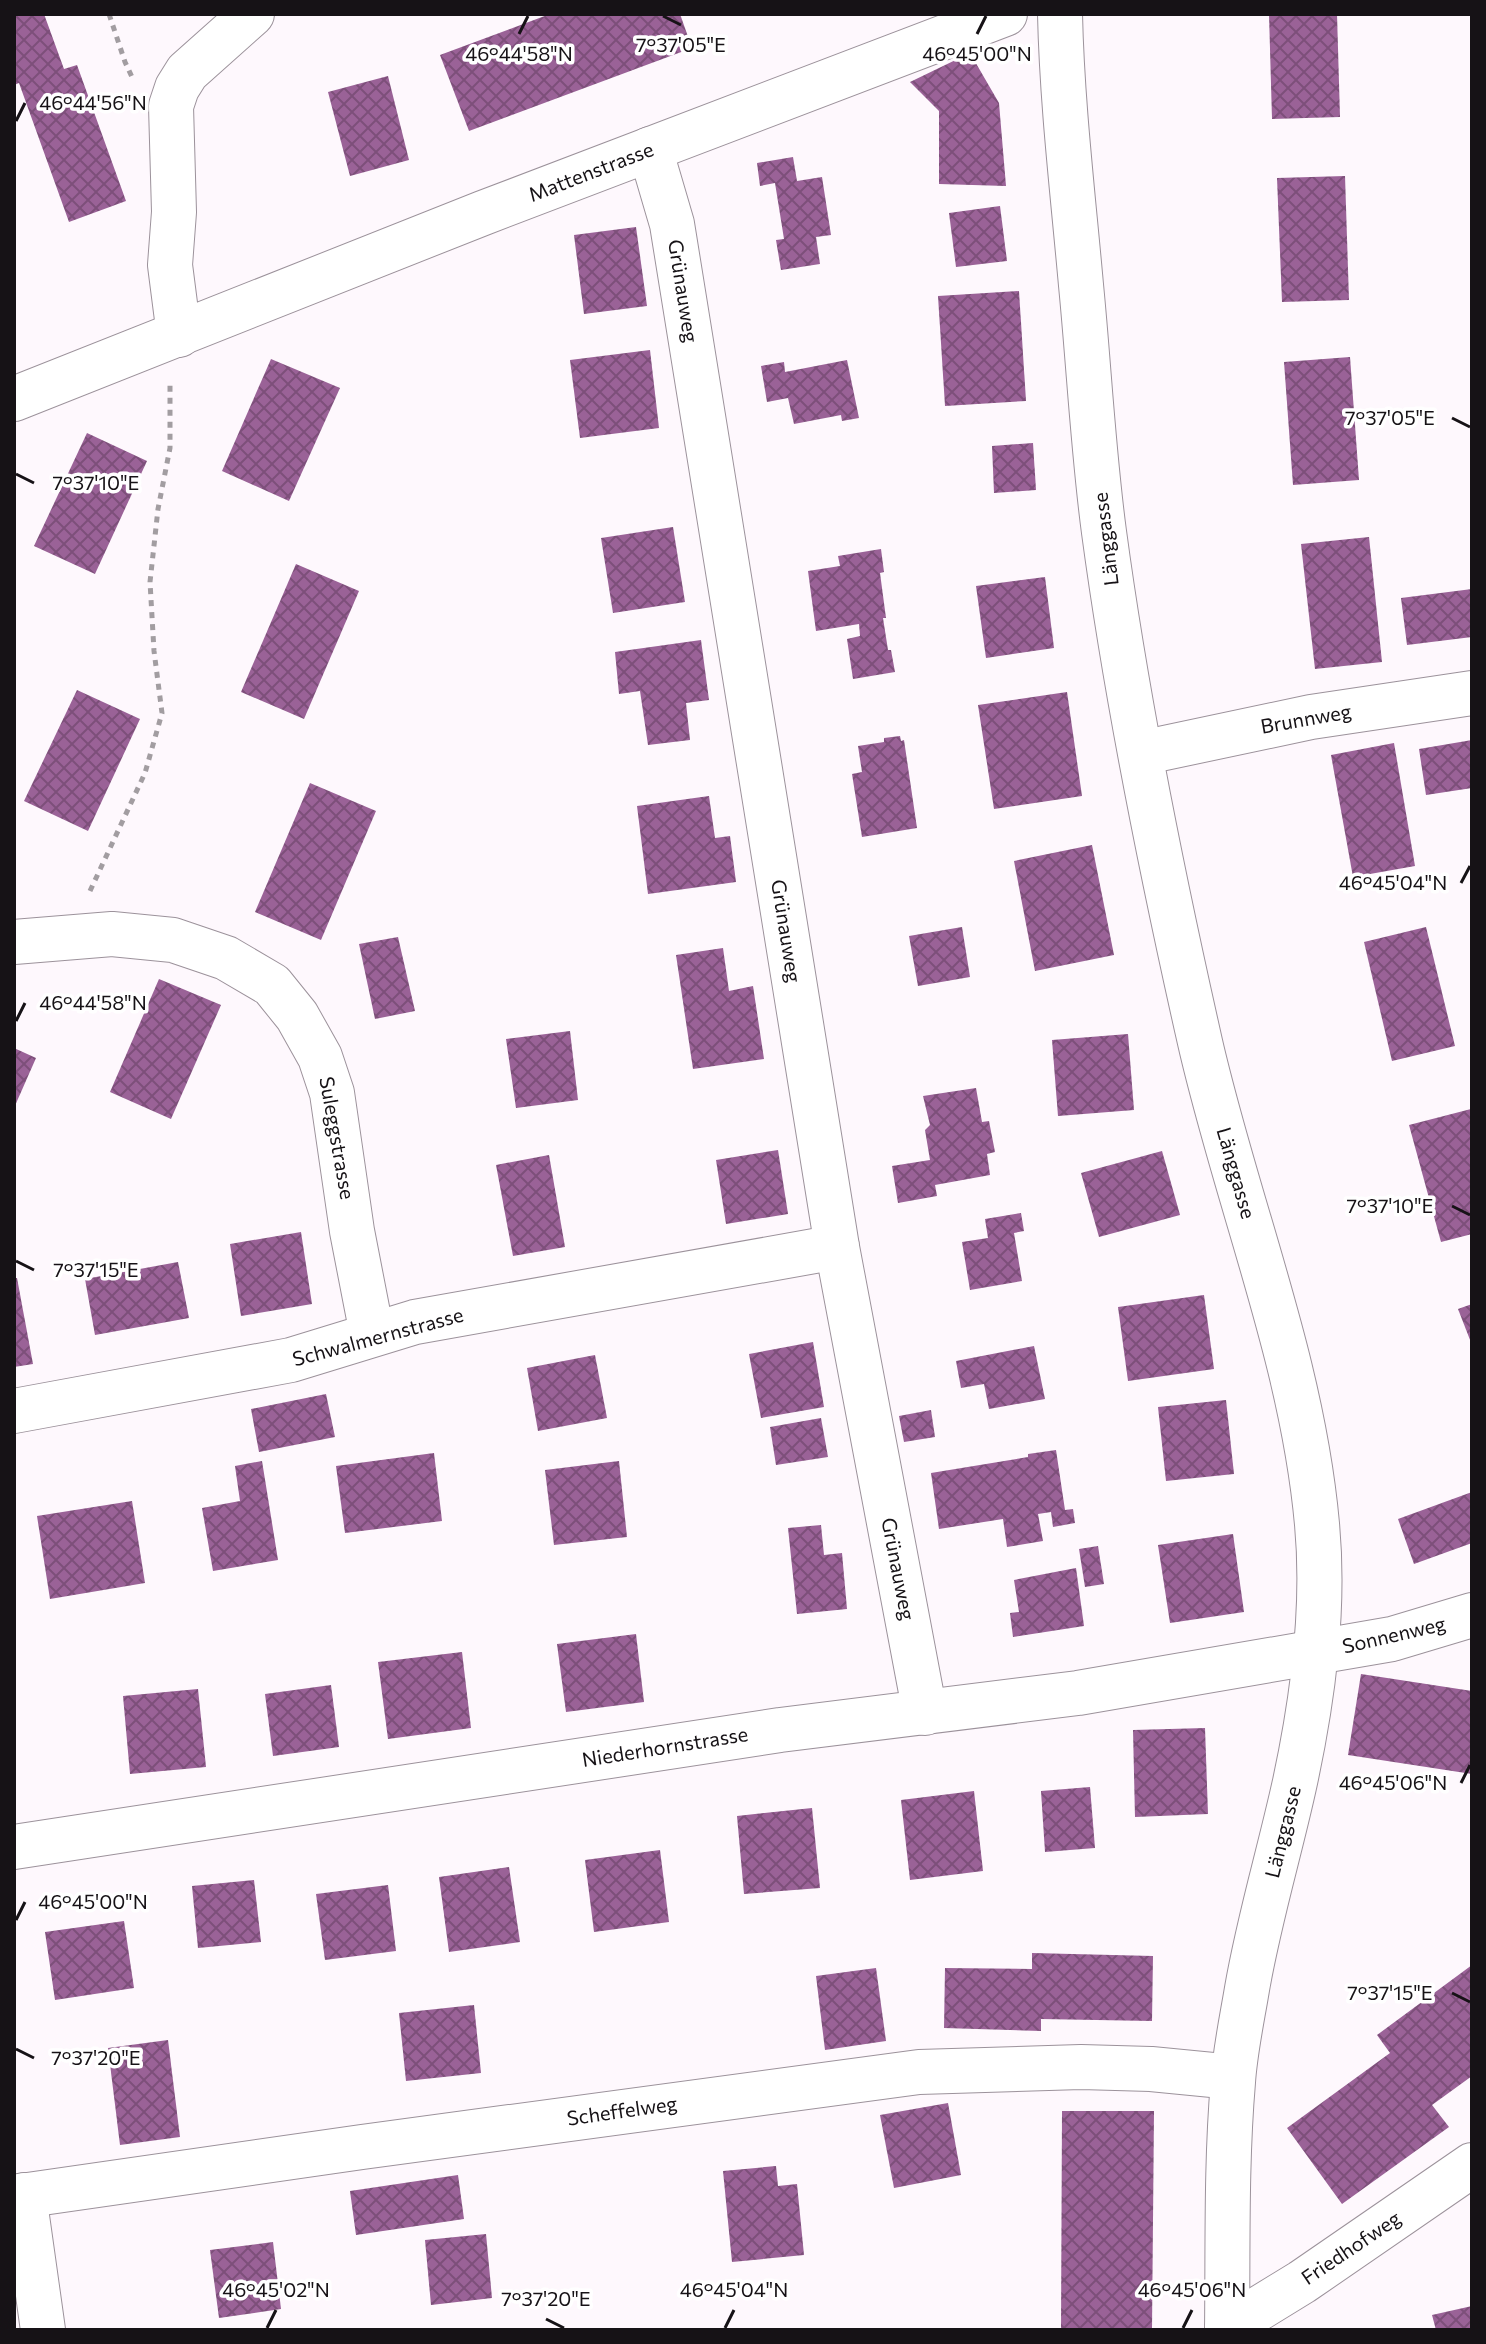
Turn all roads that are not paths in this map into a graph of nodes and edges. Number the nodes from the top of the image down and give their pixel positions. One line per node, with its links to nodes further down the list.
1 (252, 14): 5 (street)
2 (1005, 14): 4 (street, Mattenstrasse)
3 (1060, 14): 8 (street, Länggasse)
4 (650, 149): 5 (street, Mattenstrasse); 10 (street, Grünauweg)
5 (169, 339): 6 (street, Mattenstrasse)
6 (14, 399)
7 (1472, 693): 8 (street, Brunnweg)
8 (1141, 753): 14 (street, Länggasse)
9 (14, 942): 11 (street, Suleggstrasse)
10 (837, 1247): 11 (street, Schwalmernstrasse); 15 (street, Grünauweg)
11 (372, 1334): 12 (street, Schwalmernstrasse)
12 (14, 1411)
13 (1472, 1615): 14 (street, Sonnenweg)
14 (1316, 1652): 15 (street, Niederhornstrasse); 17 (street, Länggasse)
15 (925, 1713): 16 (street, Niederhornstrasse)
16 (14, 1847)
17 (1233, 2077): 19 (street, Scheffelweg); 20 (street, Länggasse)
18 (1472, 2165): 20 (street, Friedhofweg)
19 (19, 2196): 21 (street)
20 (1228, 2329)
21 (43, 2330)

